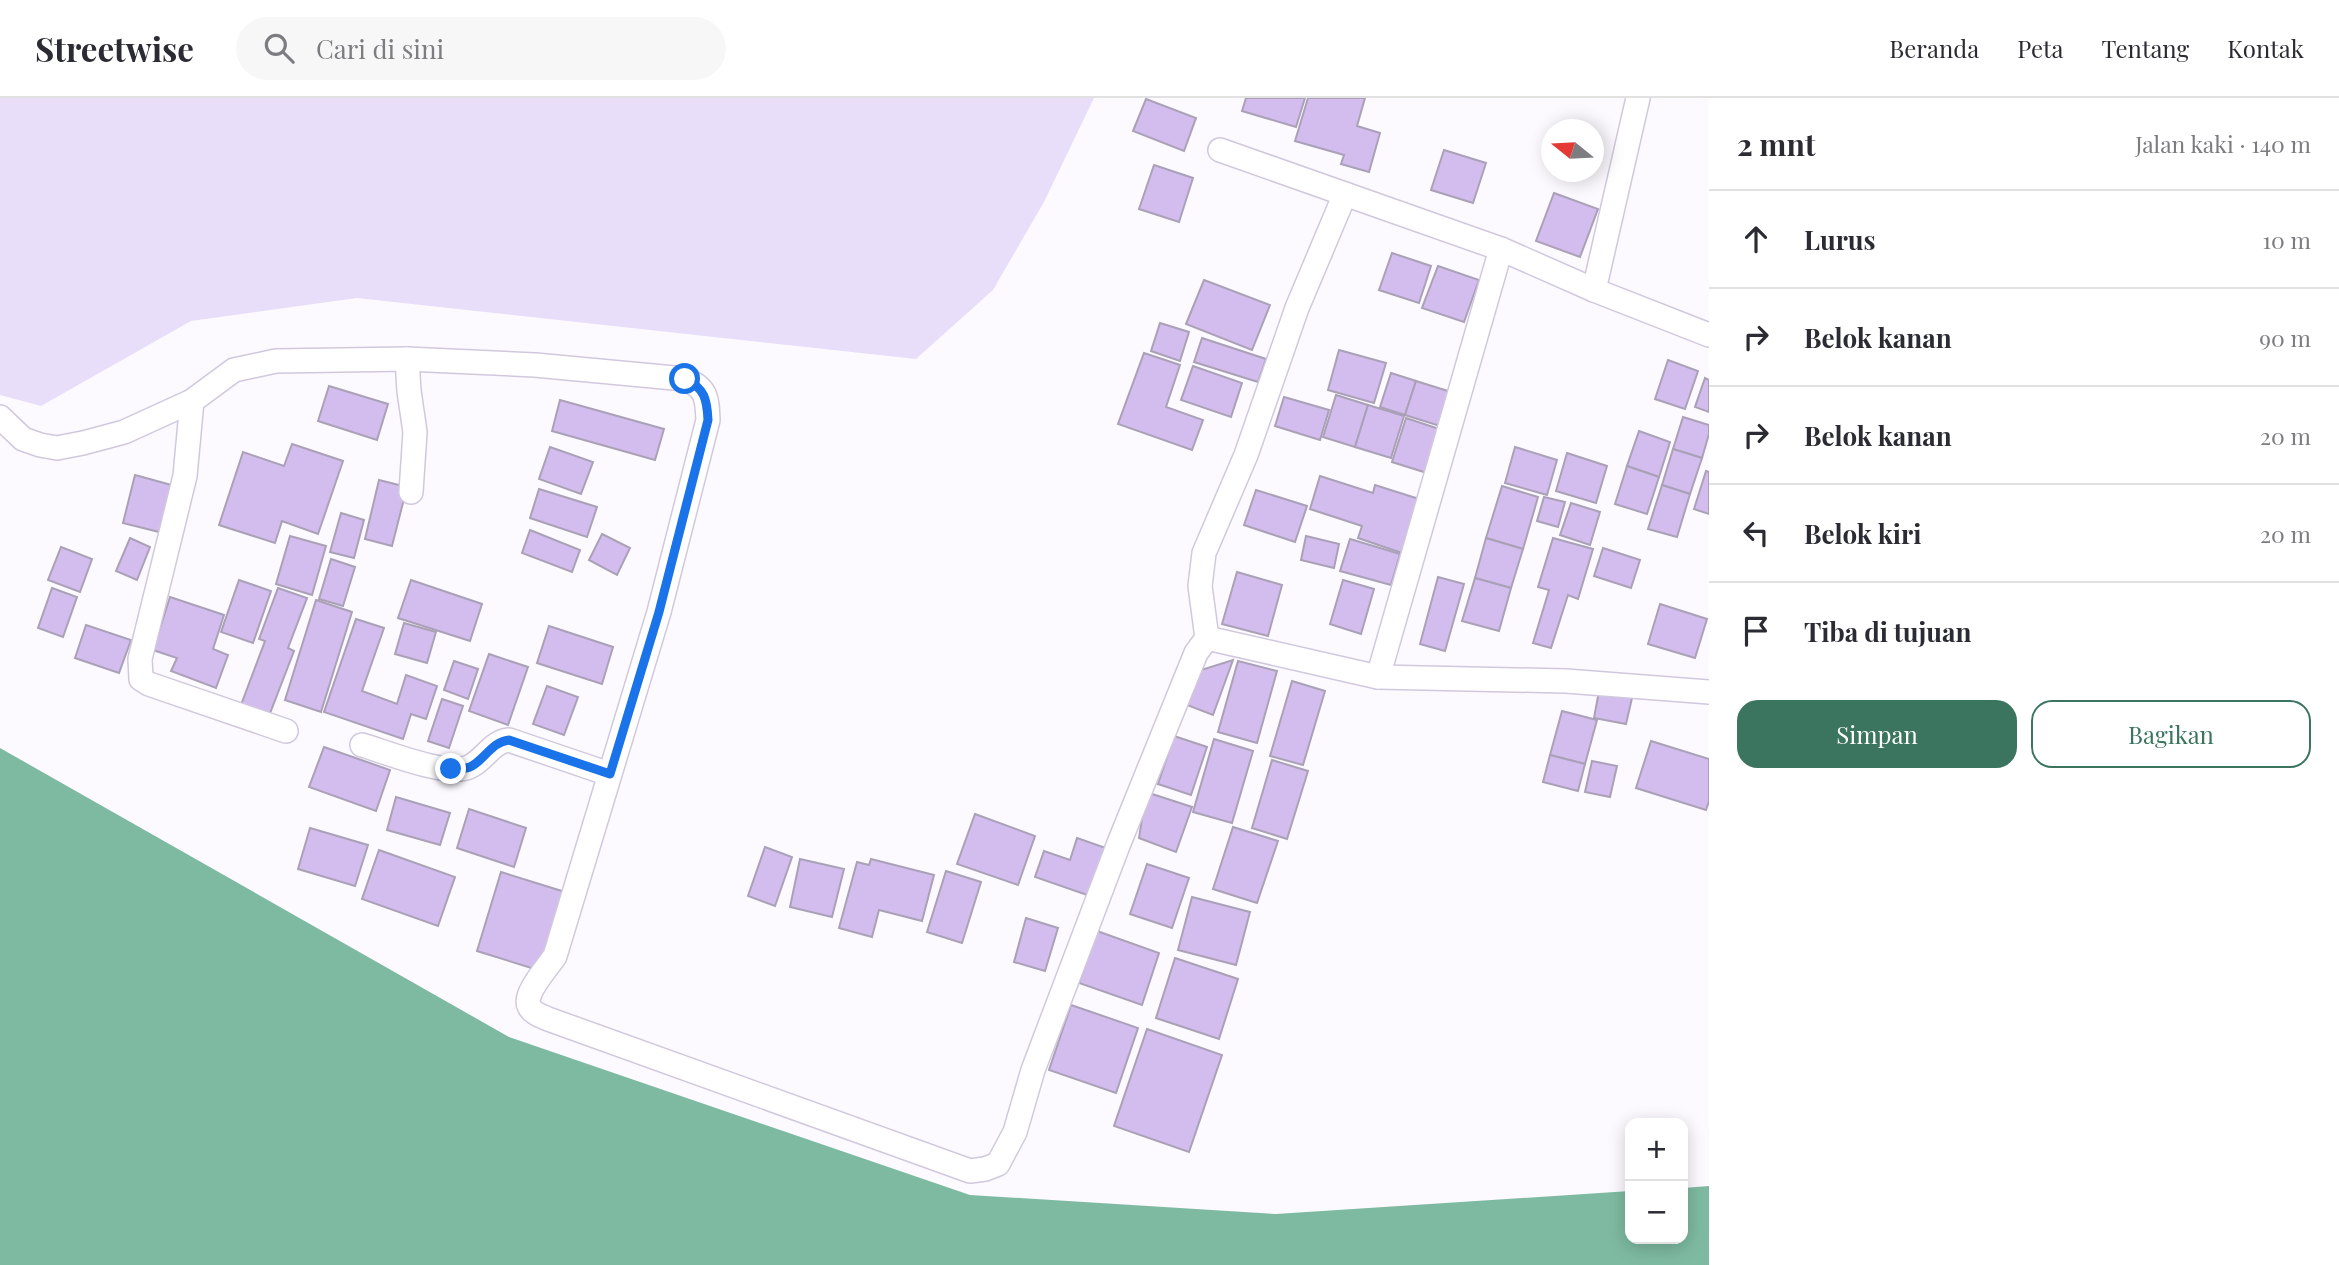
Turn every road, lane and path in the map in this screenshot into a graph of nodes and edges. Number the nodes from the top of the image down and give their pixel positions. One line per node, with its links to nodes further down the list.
1 (1637, 98): 5 (street)
2 (1220, 150): 3 (street)
3 (1345, 194): 4 (street); 11 (street)
4 (1501, 249): 5 (street); 12 (street)
5 (1594, 290): 6 (street)
6 (1709, 335)
7 (407, 359): 8 (street); 10 (street); 16 (street)
8 (192, 401): 9 (street); 14 (street)
9 (0, 417)
10 (411, 492)
11 (1207, 638): 12 (street); 16 (street)
12 (1378, 677): 13 (street)
13 (1709, 692)
14 (286, 730)
15 (362, 745): 16 (street)
16 (610, 774)

